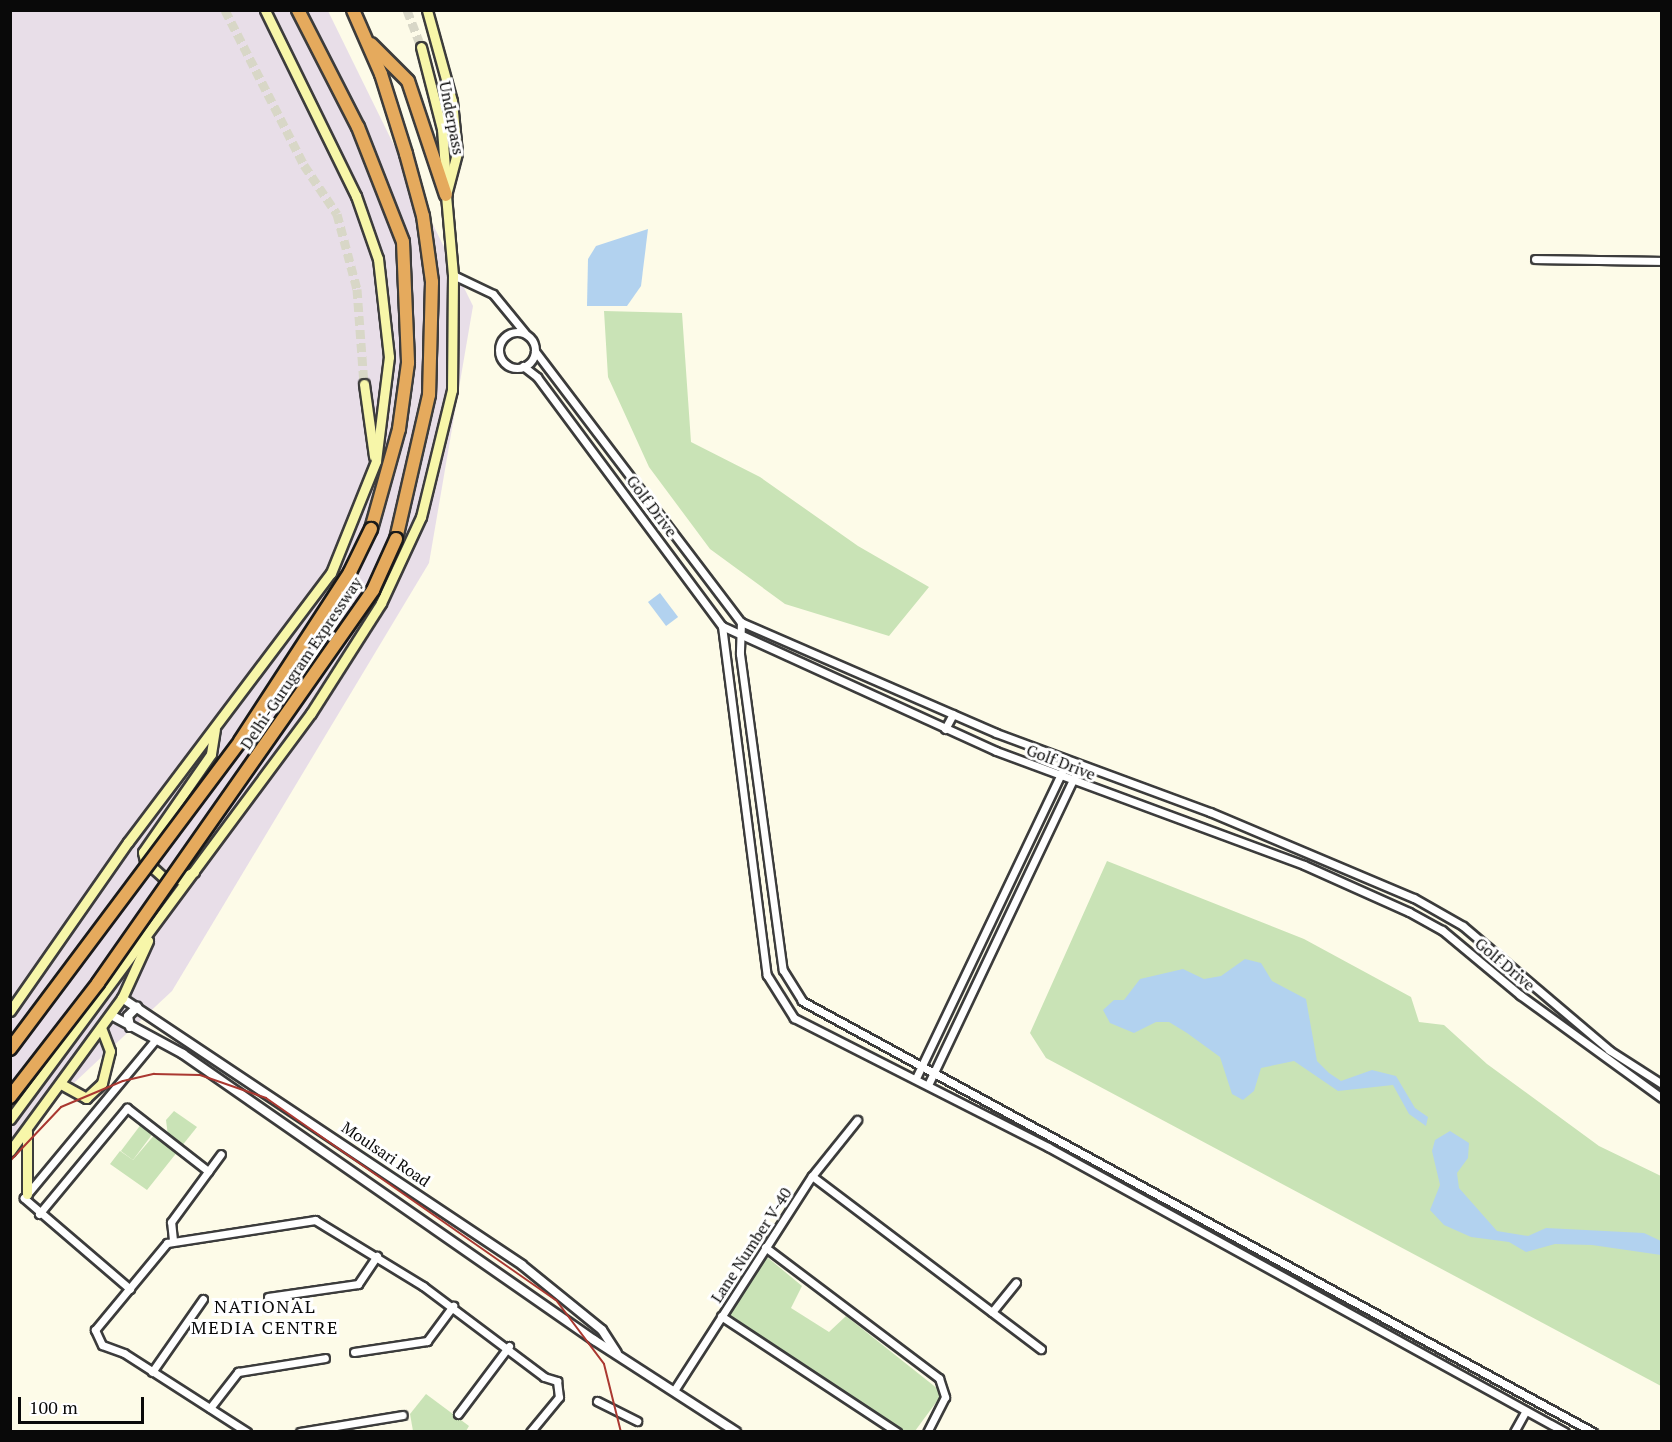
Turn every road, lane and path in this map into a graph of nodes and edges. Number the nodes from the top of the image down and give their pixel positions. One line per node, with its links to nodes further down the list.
1 (265, 10): 15 (main road)
2 (298, 10): 37 (highway, Delhi-Gurugram Expressway, bridge)
3 (353, 10): 5 (highway, Delhi-Gurugram Expressway)
4 (427, 10): 7 (main road)
5 (368, 41): 7 (highway); 44 (highway, Delhi-Gurugram Expressway, bridge)
6 (421, 47): 7 (main road, Underpass)
7 (446, 195): 10 (main road)
8 (1535, 259): 9 (street)
9 (1662, 261)
10 (453, 275): 11 (street); 26 (main road)
11 (525, 333): 12 (street); 13 (street)
12 (535, 351): 13 (street); 16 (street, Golf Drive)
13 (523, 366): 17 (street, Golf Drive)
14 (364, 384): 15 (main road)
15 (376, 461): 20 (main road)
16 (741, 622): 18 (street); 19 (street, Golf Drive)
17 (722, 626): 18 (street, Golf Drive); 40 (street)
18 (742, 635): 21 (street, Golf Drive); 38 (street)
19 (953, 714): 21 (street); 22 (street, Golf Drive)
20 (216, 725): 26 (main road); 32 (main road)
21 (945, 729): 24 (street, Golf Drive)
22 (1067, 762): 23 (street, Golf Drive); 24 (street)
23 (1080, 767): 25 (street); 28 (street, Golf Drive)
24 (1059, 777): 25 (street, Golf Drive); 38 (street)
25 (1072, 783): 29 (street, Golf Drive); 39 (street)
26 (196, 870): 27 (main road)
27 (149, 935): 30 (main road); 46 (main road)
28 (1528, 983): 29 (street); 42 (street, Golf Drive)
29 (1520, 995): 45 (street, Golf Drive)
30 (122, 998): 31 (street, Moulsari Road); 33 (main road)
31 (137, 1007): 35 (street); 72 (street, Moulsari Road)
32 (10, 1011)
33 (111, 1015): 34 (main road); 35 (street, Moulsari Road)
34 (101, 1028): 41 (main road); 41 (main road)
35 (130, 1028): 36 (street, Moulsari Road)
36 (155, 1040): 55 (street); 72 (street, Moulsari Road)
37 (10, 1048)
38 (922, 1065): 39 (street); 40 (street)
39 (935, 1071): 43 (street); 49 (street)
40 (916, 1078): 43 (street)
41 (61, 1084): 48 (main road)
42 (1662, 1084)
43 (928, 1085): 50 (street)
44 (10, 1097)
45 (1662, 1098)
46 (10, 1119)
47 (857, 1120): 54 (street, Lane Number V-40)
48 (27, 1131): 51 (main road); 55 (main road)
49 (1054, 1135): 50 (street); 58 (street)
50 (1048, 1147): 60 (street)
51 (10, 1151)
52 (221, 1154): 53 (street)
53 (208, 1171): 56 (street); 57 (street)
54 (812, 1176): 59 (street, Lane Number V-40); 67 (street)
55 (27, 1194): 56 (street)
56 (39, 1214): 63 (street)
57 (173, 1240): 61 (street); 63 (street)
58 (1249, 1241): 60 (street); 90 (street)
59 (765, 1247): 68 (street, Lane Number V-40); 87 (street)
60 (1243, 1253): 78 (street)
61 (377, 1256): 64 (street); 66 (street)
62 (1016, 1282): 67 (street)
63 (130, 1289): 74 (street)
64 (268, 1297)
65 (203, 1299): 74 (street)
66 (453, 1306): 69 (street); 71 (street)
67 (992, 1312): 70 (street)
68 (721, 1316): 75 (street, Lane Number V-40); 86 (street)
69 (509, 1346): 79 (street); 84 (street)
70 (1041, 1349)
71 (354, 1353)
72 (618, 1353): 75 (street, Moulsari Road)
73 (325, 1358): 77 (street)
74 (152, 1372): 77 (street)
75 (675, 1389): 85 (street, Moulsari Road)
76 (597, 1401): 81 (street)
77 (210, 1408): 82 (street)
78 (1525, 1412): 88 (street); 89 (street)
79 (458, 1414)
80 (403, 1415): 83 (street)
81 (638, 1421)
82 (247, 1431)
83 (300, 1431)
84 (530, 1431)
85 (736, 1431)
86 (897, 1431)
87 (927, 1431)
88 (1514, 1431)
89 (1565, 1431)
90 (1593, 1431)

